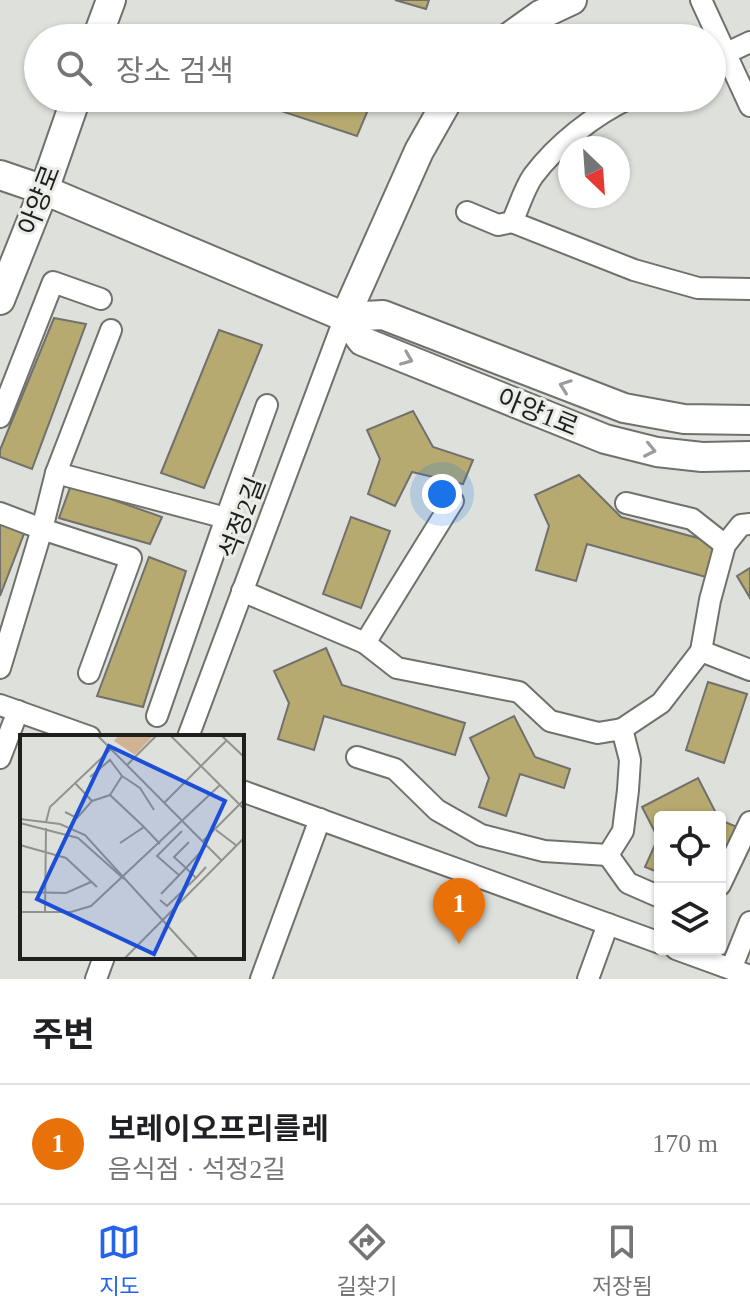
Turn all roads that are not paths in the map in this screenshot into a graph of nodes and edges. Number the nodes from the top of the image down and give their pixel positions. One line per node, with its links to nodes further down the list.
1 (111, 0): 4 (street)
2 (572, 0): 5 (street)
3 (701, 0): 6 (street)
4 (102, 24)
5 (527, 24)
6 (709, 24)
7 (750, 42): 8 (street)
8 (726, 53)
9 (726, 67): 10 (street)
10 (750, 106)
11 (71, 112): 15 (street, 아양로)
12 (441, 112): 21 (street)
13 (605, 112): 17 (street)
14 (0, 175): 15 (street, 아양1로)
15 (44, 190): 20 (street, 아양로); 21 (street, 아양1로)
16 (467, 212): 17 (street)
17 (512, 222): 18 (street)
18 (750, 289)
19 (101, 299): 24 (street)
20 (0, 300)
21 (345, 317): 25 (street, 아양1로, one-way to 21); 26 (street, 아양1로, one-way to 26); 35 (street, 석정2길)
22 (111, 330): 27 (street)
23 (267, 405): 31 (street)
24 (0, 417)
25 (750, 420)
26 (750, 456)
27 (56, 473): 31 (street); 33 (street)
28 (453, 501): 36 (street)
29 (626, 503): 34 (street)
30 (0, 513): 33 (street)
31 (226, 518): 42 (street)
32 (750, 524): 34 (street)
33 (42, 529): 38 (street); 40 (street)
34 (725, 545): 37 (street)
35 (242, 591): 36 (street); 45 (street, 석정2길)
36 (365, 643): 43 (street)
37 (701, 651): 39 (street); 43 (street)
38 (0, 668)
39 (750, 670)
40 (89, 673)
41 (9, 708): 44 (street); 47 (street)
42 (157, 716)
43 (622, 729): 51 (street)
44 (84, 735)
45 (189, 735)
46 (357, 757): 51 (street)
47 (0, 758)
48 (244, 792): 49 (street)
49 (320, 819): 55 (street); 61 (street)
50 (750, 822): 52 (street)
51 (608, 855): 53 (street)
52 (721, 883)
53 (654, 894)
54 (750, 922): 59 (street)
55 (608, 924): 56 (street); 62 (street)
56 (654, 941)
57 (693, 955): 59 (street)
58 (103, 959): 60 (street)
59 (740, 972)
60 (96, 979)
61 (261, 979)
62 (588, 979)

